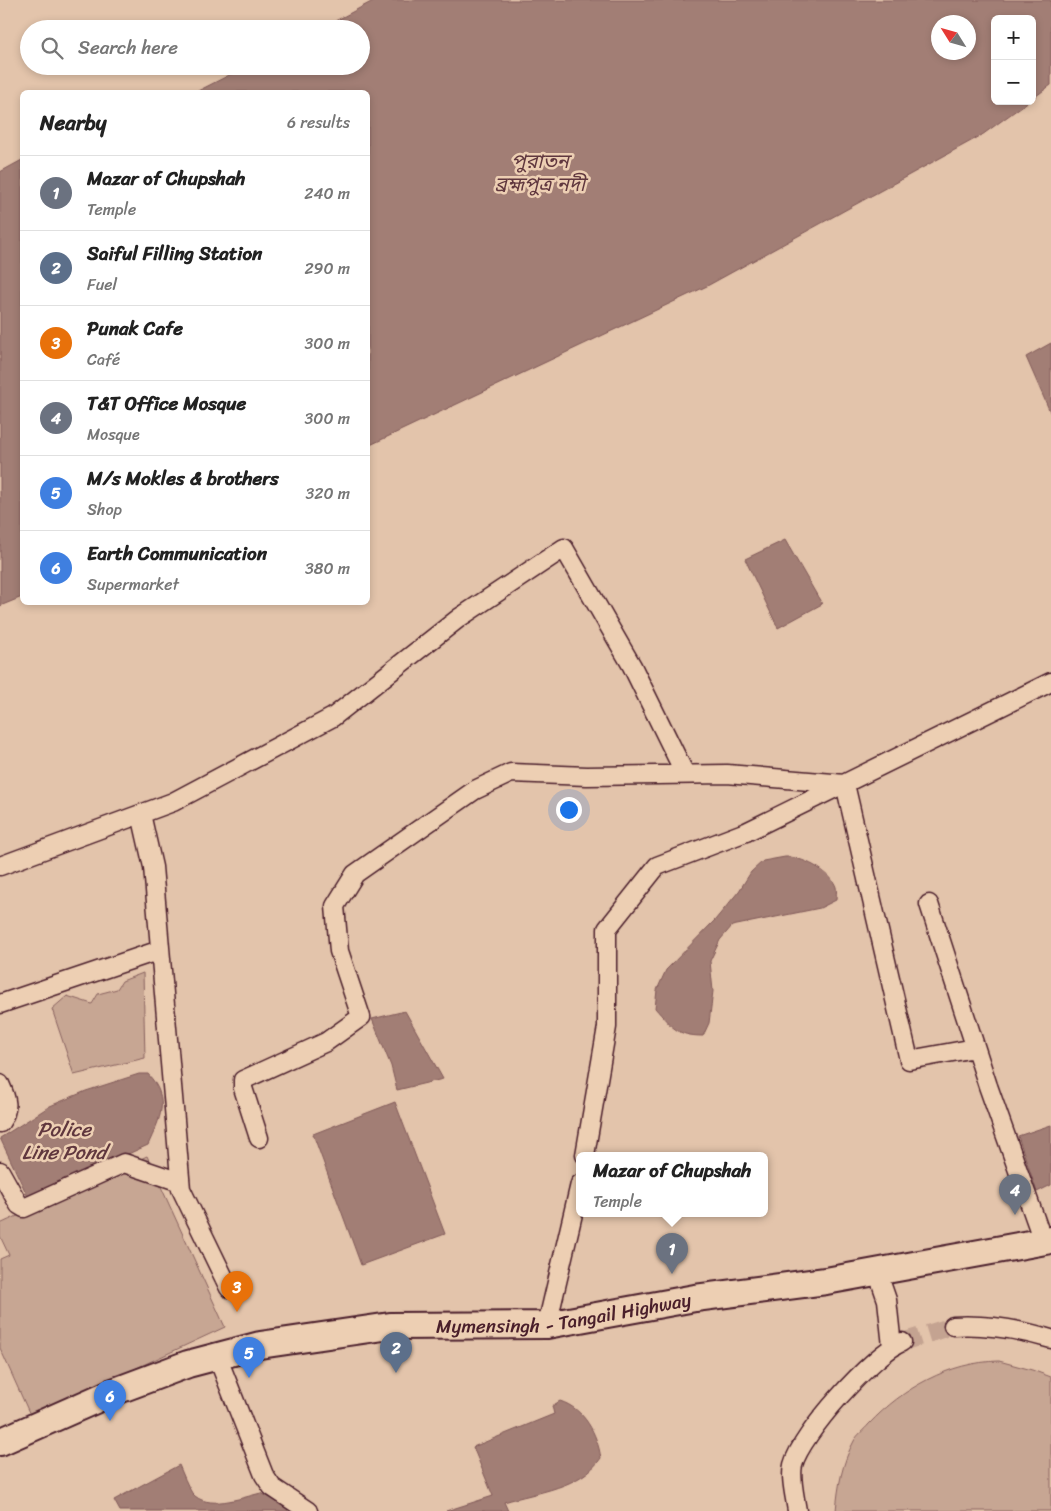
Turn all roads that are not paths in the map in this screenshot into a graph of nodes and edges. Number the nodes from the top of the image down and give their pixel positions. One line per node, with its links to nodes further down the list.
1 (1051, 682): 3 (street)
2 (686, 774): 3 (street); 4 (street); 12 (street)
3 (845, 784): 9 (street); 13 (street)
4 (141, 814): 5 (street); 7 (street)
5 (0, 866)
6 (929, 904): 9 (street)
7 (160, 950): 8 (street); 15 (street)
8 (0, 1004)
9 (975, 1048): 17 (street)
10 (0, 1084): 11 (street)
11 (0, 1123)
12 (260, 1138)
13 (586, 1152)
14 (0, 1171): 15 (street)
15 (180, 1182): 19 (street)
16 (576, 1201): 20 (street)
17 (1047, 1240): 18 (highway, Mymensingh - Tangail Highway)
18 (877, 1271): 20 (highway, Mymensingh - Tangail Highway); 26 (street)
19 (229, 1288)
20 (547, 1325): 23 (highway, Mymensingh - Tangail Highway)
21 (953, 1326): 22 (street)
22 (1051, 1339)
23 (217, 1356): 24 (highway, Mymensingh - Tangail Highway); 25 (street)
24 (0, 1442)
25 (308, 1511)
26 (797, 1511)

